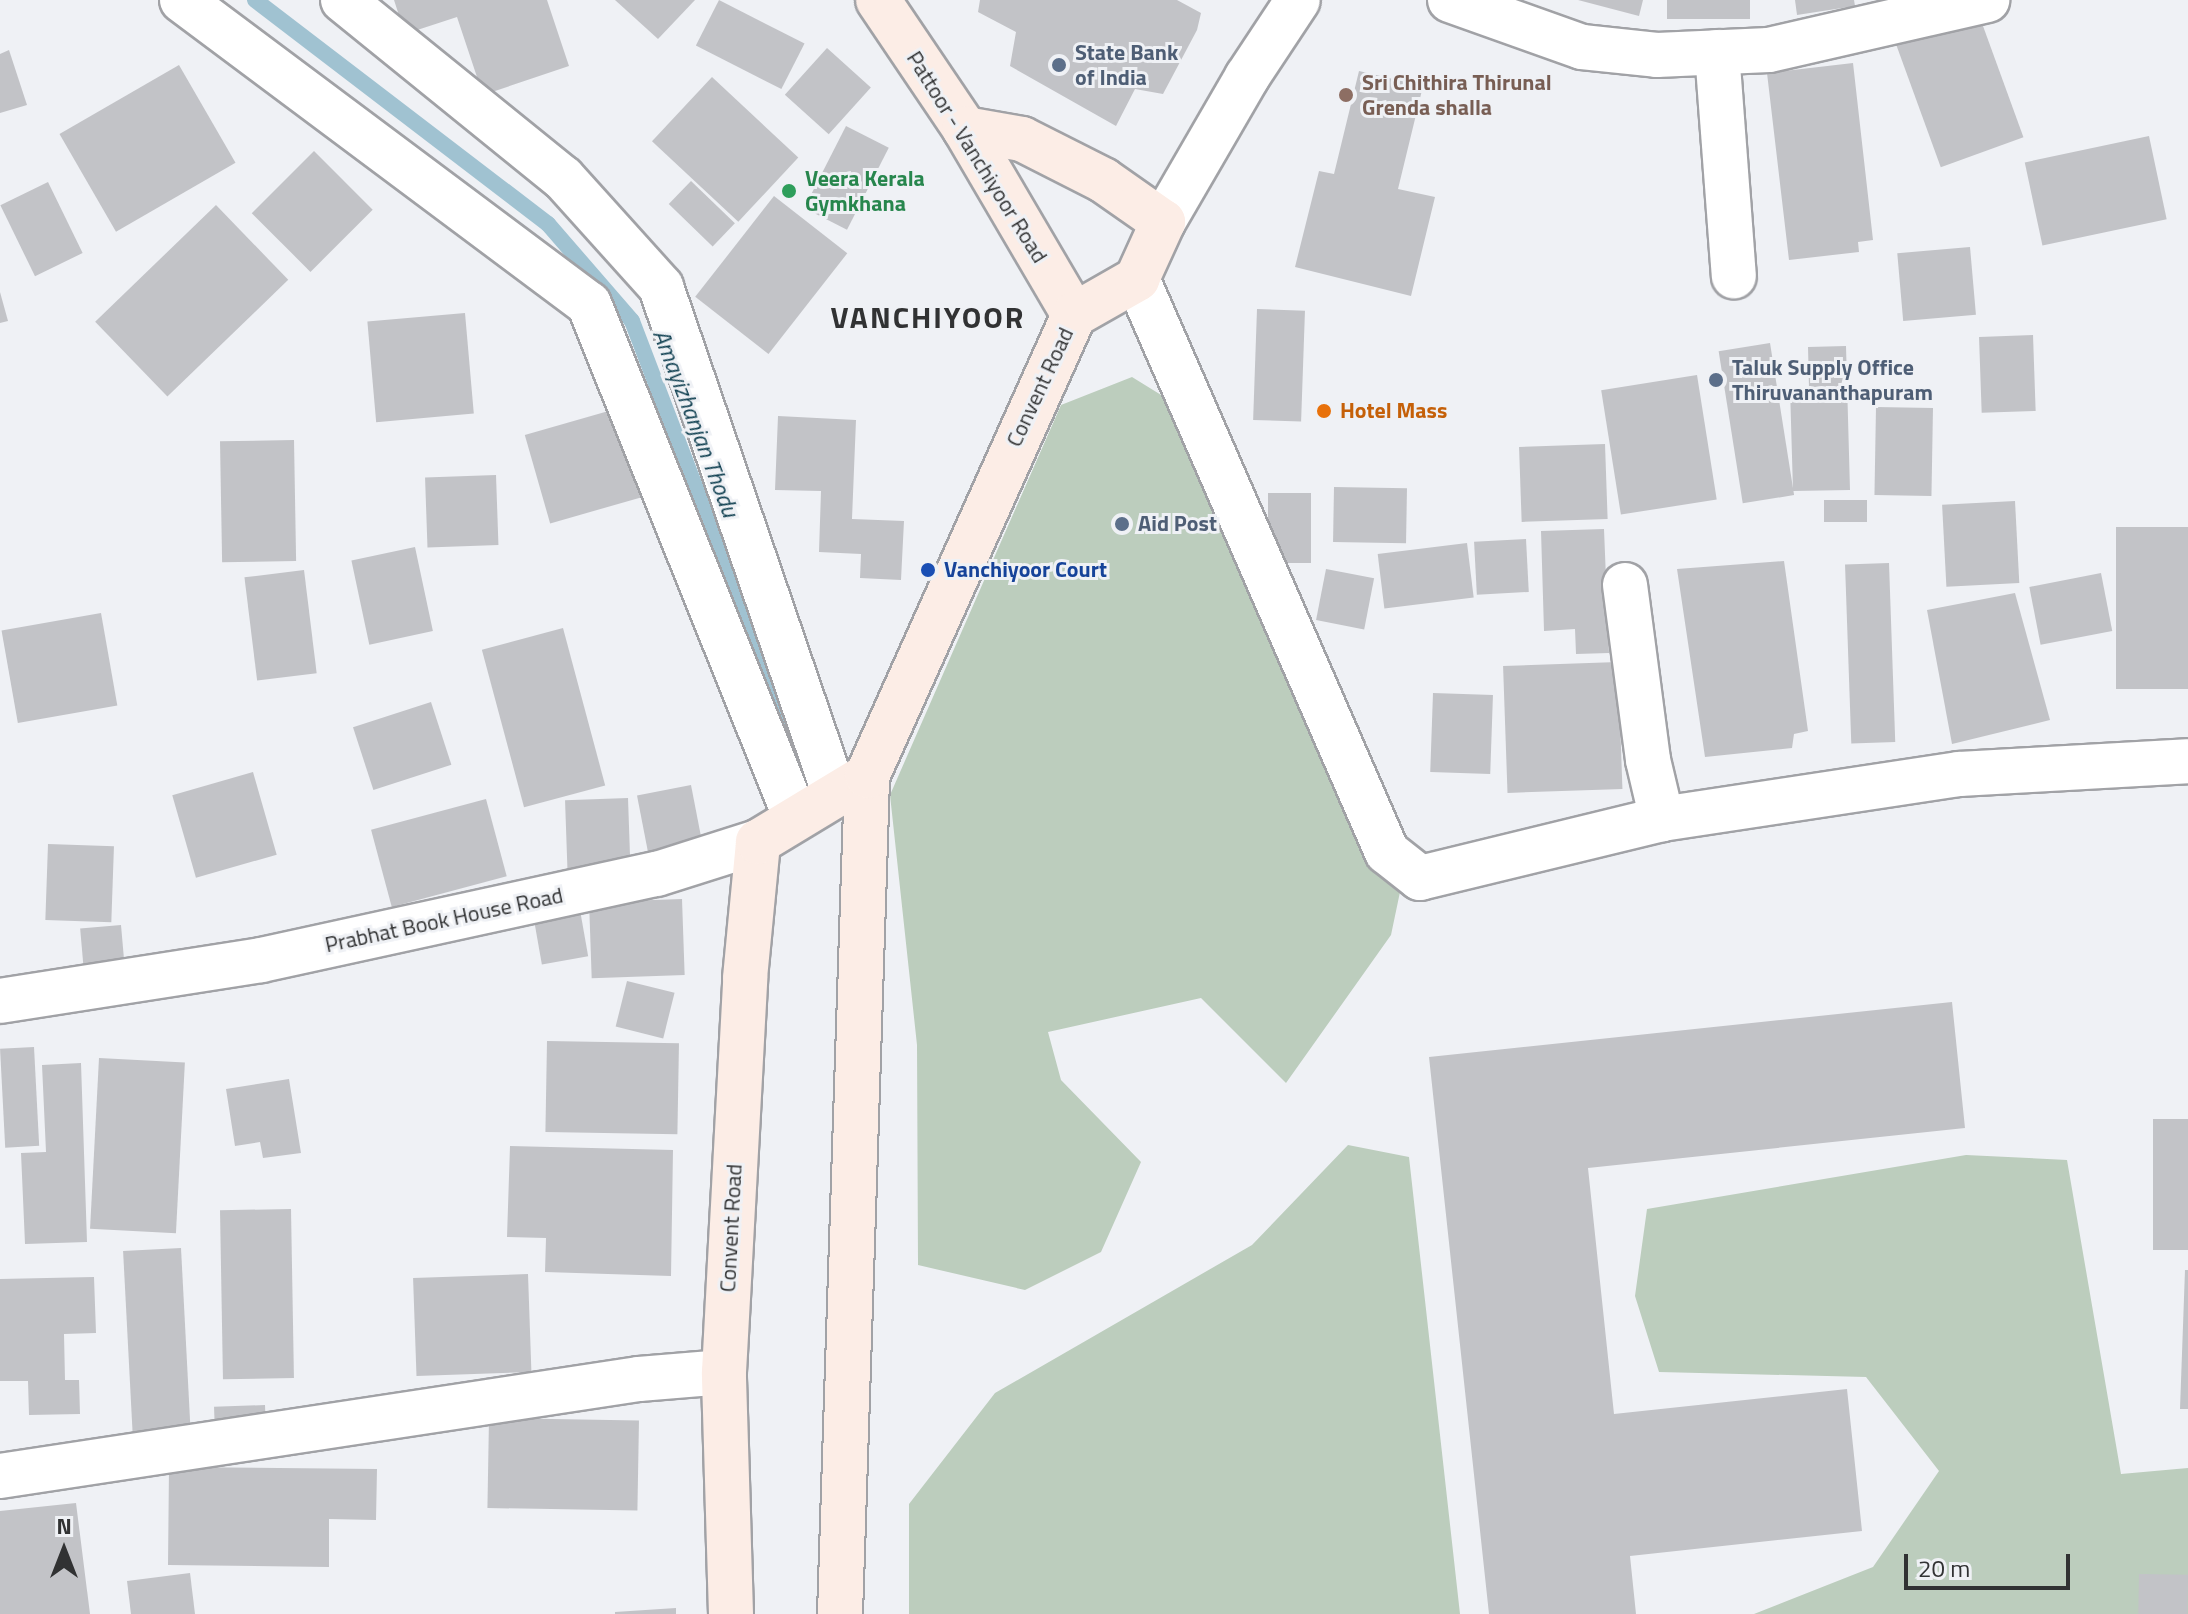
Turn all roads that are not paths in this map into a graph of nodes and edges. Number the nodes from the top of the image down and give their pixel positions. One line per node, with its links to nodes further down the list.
1 (182, 0): 16 (street)
2 (343, 0): 15 (street)
3 (878, 0): 8 (main road, Pattoor - Vanchiyoor Road)
4 (1298, 0): 9 (street)
5 (1450, 0): 7 (street)
6 (1987, 0): 7 (street)
7 (1717, 52): 10 (street)
8 (965, 129): 9 (main road); 12 (main road, Pattoor - Vanchiyoor Road)
9 (1163, 222): 11 (main road)
10 (1734, 276)
11 (1137, 279): 12 (main road, Convent Road); 17 (street)
12 (1074, 315): 15 (main road, Convent Road)
13 (1625, 585): 17 (street)
14 (2188, 761): 17 (street)
15 (851, 786): 16 (main road, Prabhat Book House Road); 23 (main road)
16 (795, 816): 18 (main road, Prabhat Book House Road)
17 (1662, 819)
18 (758, 842): 19 (street, Prabhat Book House Road); 20 (main road, Convent Road)
19 (0, 1001)
20 (724, 1372): 21 (street); 22 (main road, Convent Road)
21 (0, 1476)
22 (731, 1614)
23 (840, 1614)

